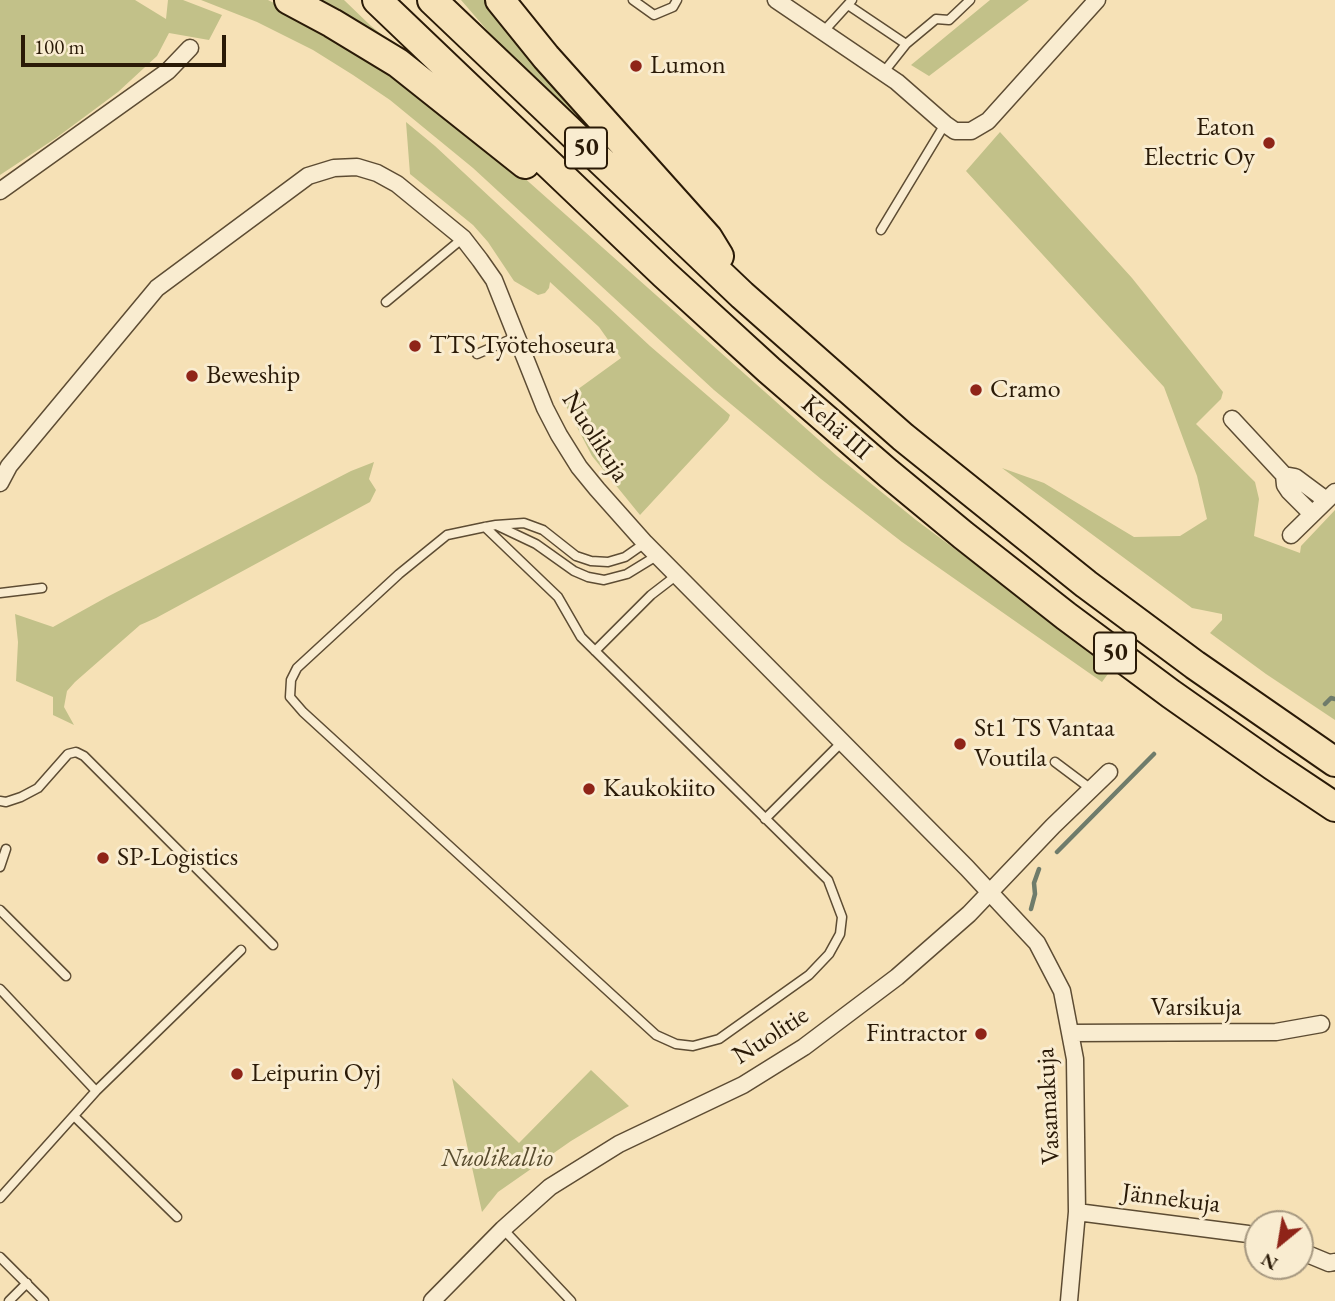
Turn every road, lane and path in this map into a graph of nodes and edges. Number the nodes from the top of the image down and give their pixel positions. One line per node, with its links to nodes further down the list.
1 (289, 0): 19 (highway)
2 (377, 0): 19 (highway, Kehä III / 50)
3 (432, 0): 20 (highway, Kehä III / 50)
4 (500, 0): 20 (highway)
5 (633, 0): 6 (lane)
6 (677, 0)
7 (776, 0): 11 (street)
8 (970, 0): 12 (lane)
9 (1097, 0): 15 (street)
10 (850, 2): 11 (lane); 12 (lane)
11 (823, 32): 14 (street)
12 (906, 44): 14 (lane)
13 (190, 48): 16 (street)
14 (883, 73): 15 (street)
15 (950, 127): 17 (lane)
16 (0, 191)
17 (881, 230)
18 (463, 238): 21 (lane); 22 (street, Nuolikuja); 26 (street, Nuolikuja)
19 (664, 275): 44 (highway, Kehä III / 50)
20 (742, 295): 40 (highway, Kehä III / 50)
21 (386, 302)
22 (516, 337): 23 (lane); 32 (street, Nuolikuja)
23 (477, 354)
24 (1232, 419): 25 (street)
25 (1284, 475): 27 (street); 28 (street)
26 (0, 483)
27 (1331, 496): 28 (street)
28 (1312, 514): 31 (street)
29 (496, 525): 30 (lane); 32 (lane); 33 (lane)
30 (485, 527): 37 (lane); 45 (lane)
31 (1291, 536)
32 (645, 543): 33 (street, Nuolikuja)
33 (658, 555): 34 (street, Nuolikuja)
34 (677, 575): 37 (lane); 38 (street, Nuolikuja)
35 (42, 588): 36 (lane)
36 (0, 593)
37 (594, 651): 45 (lane)
38 (842, 742): 45 (lane); 48 (street, Nuolikuja)
39 (1055, 762): 42 (lane)
40 (1335, 762)
41 (1109, 772): 42 (street, Nuolitie)
42 (1091, 789): 48 (street, Nuolitie)
43 (0, 801): 50 (lane)
44 (1335, 807)
45 (765, 819)
46 (6, 849): 47 (lane)
47 (0, 867)
48 (990, 892): 55 (street, Vasamakuja); 61 (street, Nuolitie)
49 (0, 910): 52 (lane)
50 (274, 945)
51 (241, 950): 56 (lane)
52 (66, 976)
53 (0, 989): 56 (lane)
54 (1321, 1024): 55 (street, Varsikuja)
55 (1070, 1033): 59 (street, Vasamakuja)
56 (96, 1091): 57 (lane)
57 (74, 1116): 58 (lane); 60 (lane)
58 (0, 1198)
59 (1077, 1212): 62 (street, Jännekuja); 71 (street, Vasamakuja)
60 (177, 1217)
61 (503, 1229): 69 (street, Nuolitie); 70 (lane)
62 (1244, 1233)
63 (0, 1257): 66 (lane)
64 (1314, 1257): 65 (street)
65 (1335, 1262)
66 (27, 1283): 67 (lane); 68 (lane)
67 (9, 1301)
68 (44, 1301)
69 (432, 1301)
70 (571, 1301)
71 (1069, 1301)

